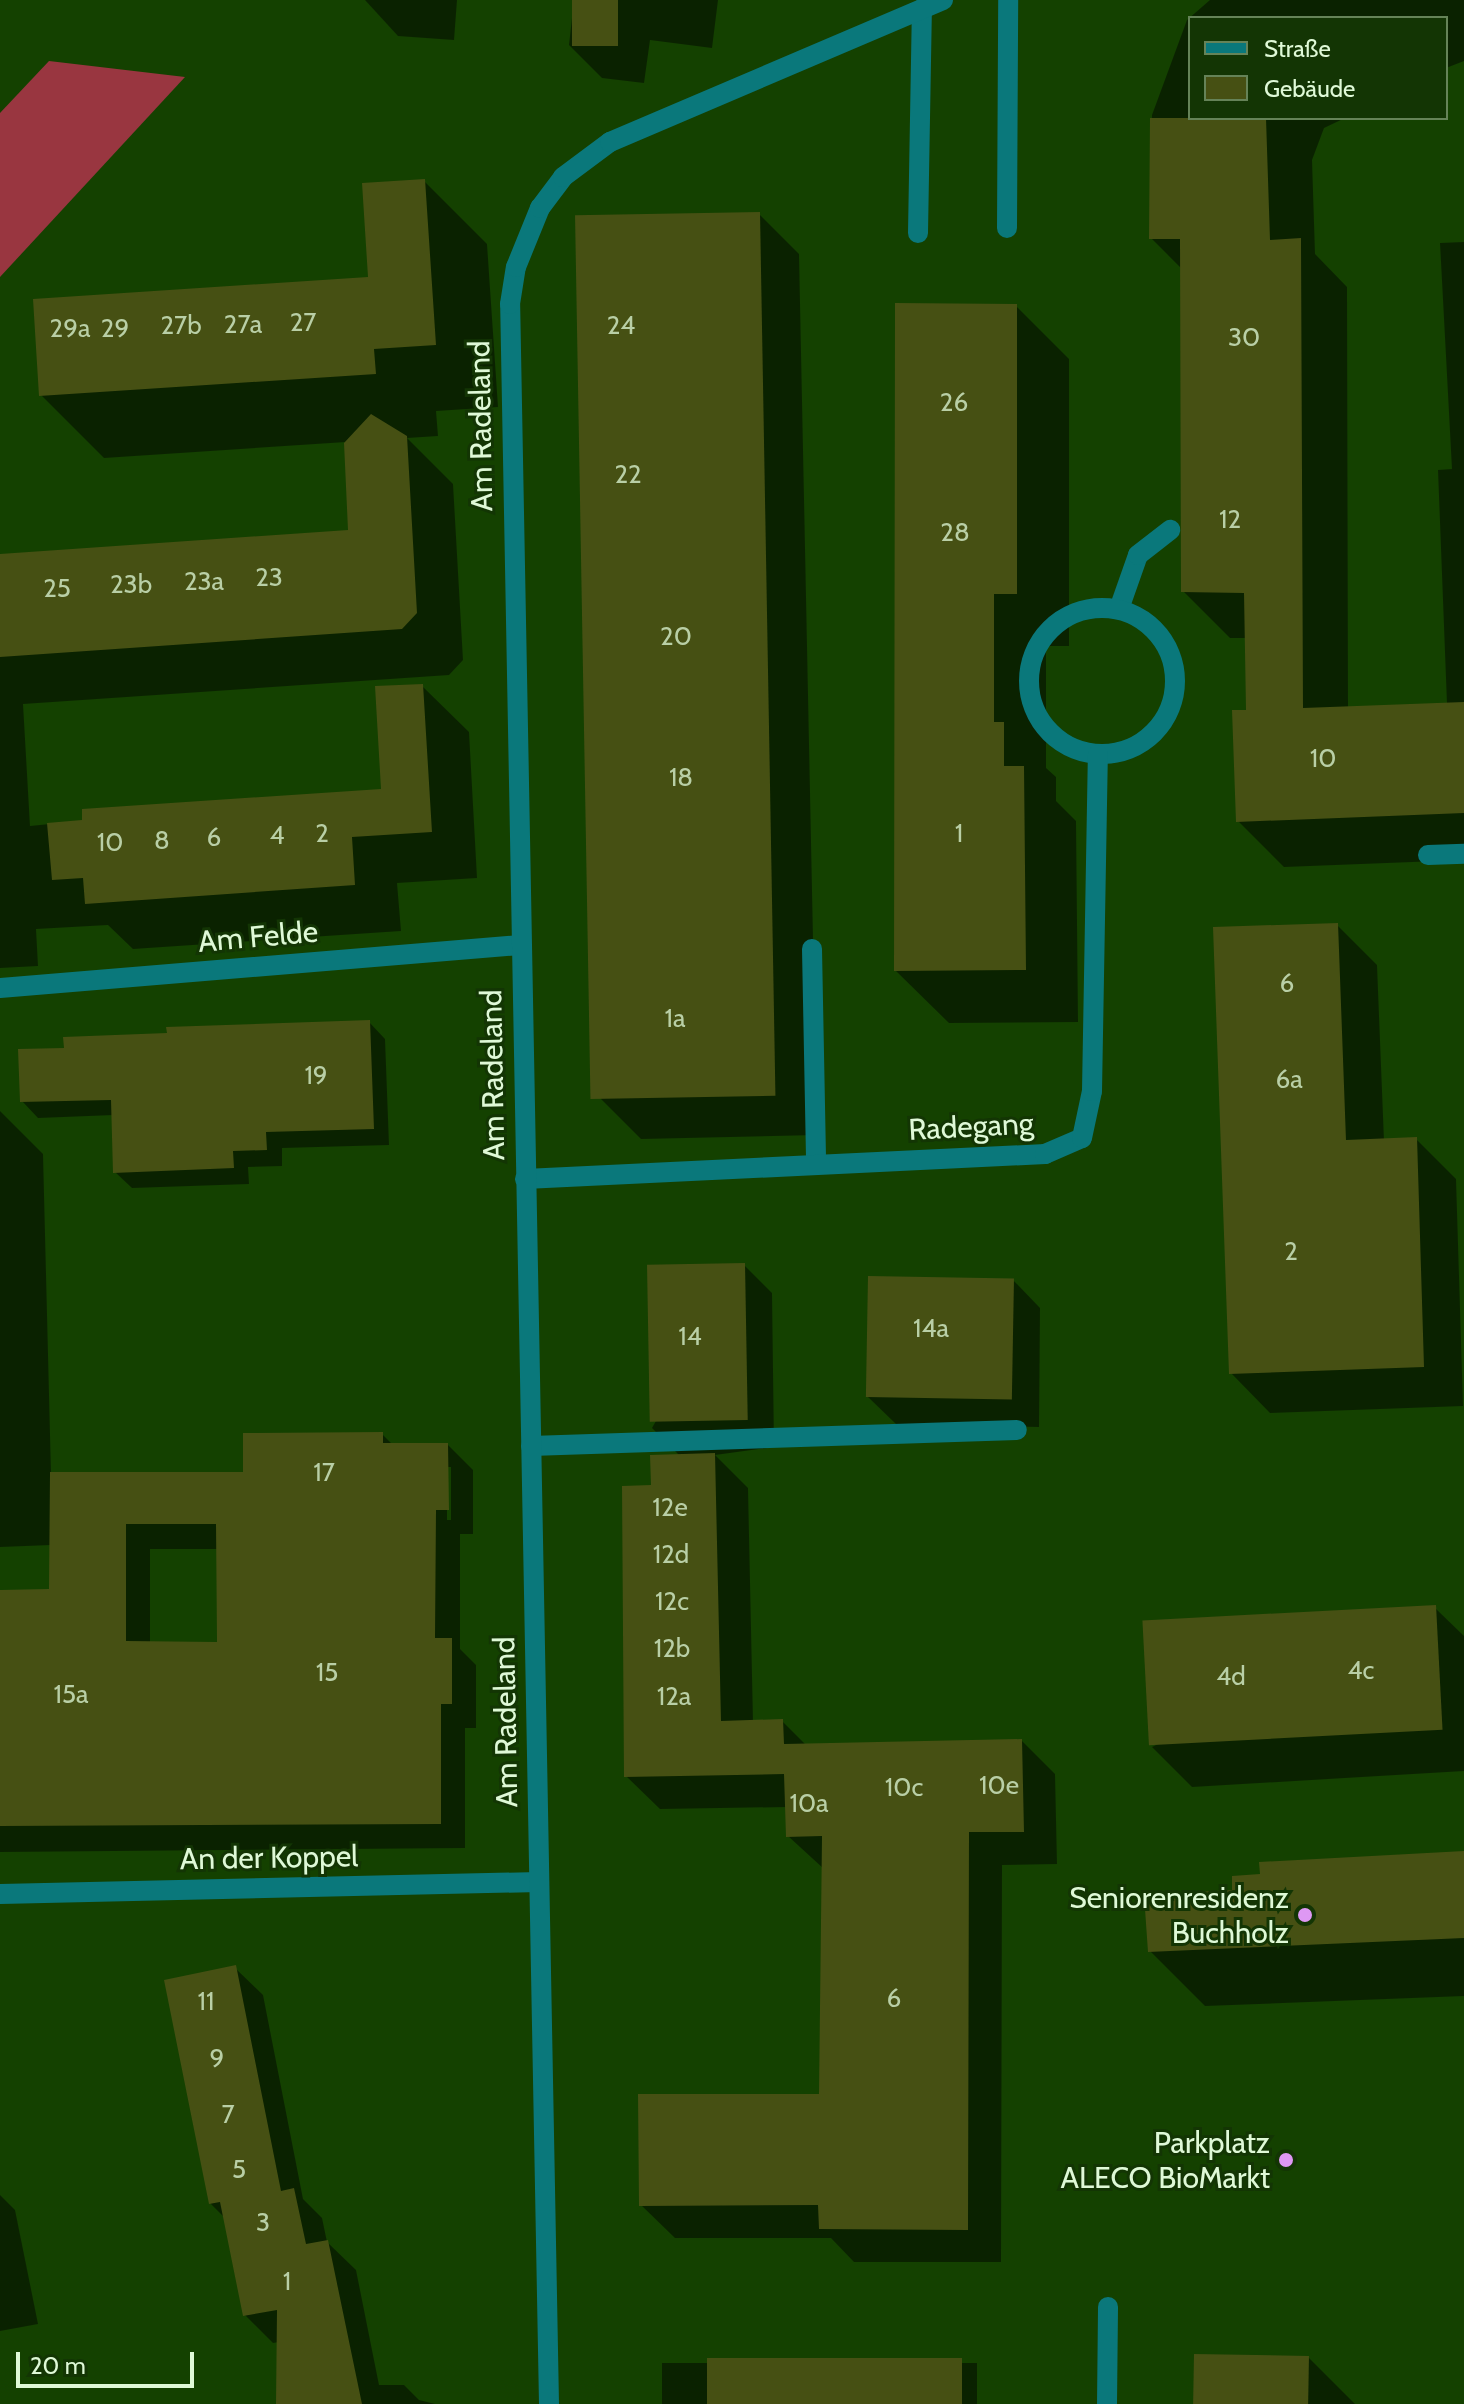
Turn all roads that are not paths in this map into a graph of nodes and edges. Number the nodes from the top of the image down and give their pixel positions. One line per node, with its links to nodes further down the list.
1 (943, 0): 3 (street, Am Radeland)
2 (1008, 0): 4 (street)
3 (922, 9): 5 (street); 11 (street, Am Radeland)
4 (1007, 228)
5 (918, 233)
6 (1170, 530): 7 (street)
7 (1119, 609): 8 (street); 8 (street)
8 (1098, 755): 14 (street, Radegang)
9 (1464, 854): 10 (street)
10 (1428, 855)
11 (520, 945): 13 (street, Am Felde); 15 (street, Am Radeland)
12 (812, 949): 14 (street)
13 (0, 988)
14 (816, 1165): 15 (street, Radegang)
15 (525, 1179): 17 (street, Am Radeland)
16 (1017, 1430): 17 (street)
17 (531, 1446): 18 (street, Am Radeland)
18 (539, 1882): 19 (street, An der Koppel); 21 (street, Am Radeland)
19 (0, 1894)
20 (1108, 2307): 22 (street)
21 (549, 2404)
22 (1107, 2404)

